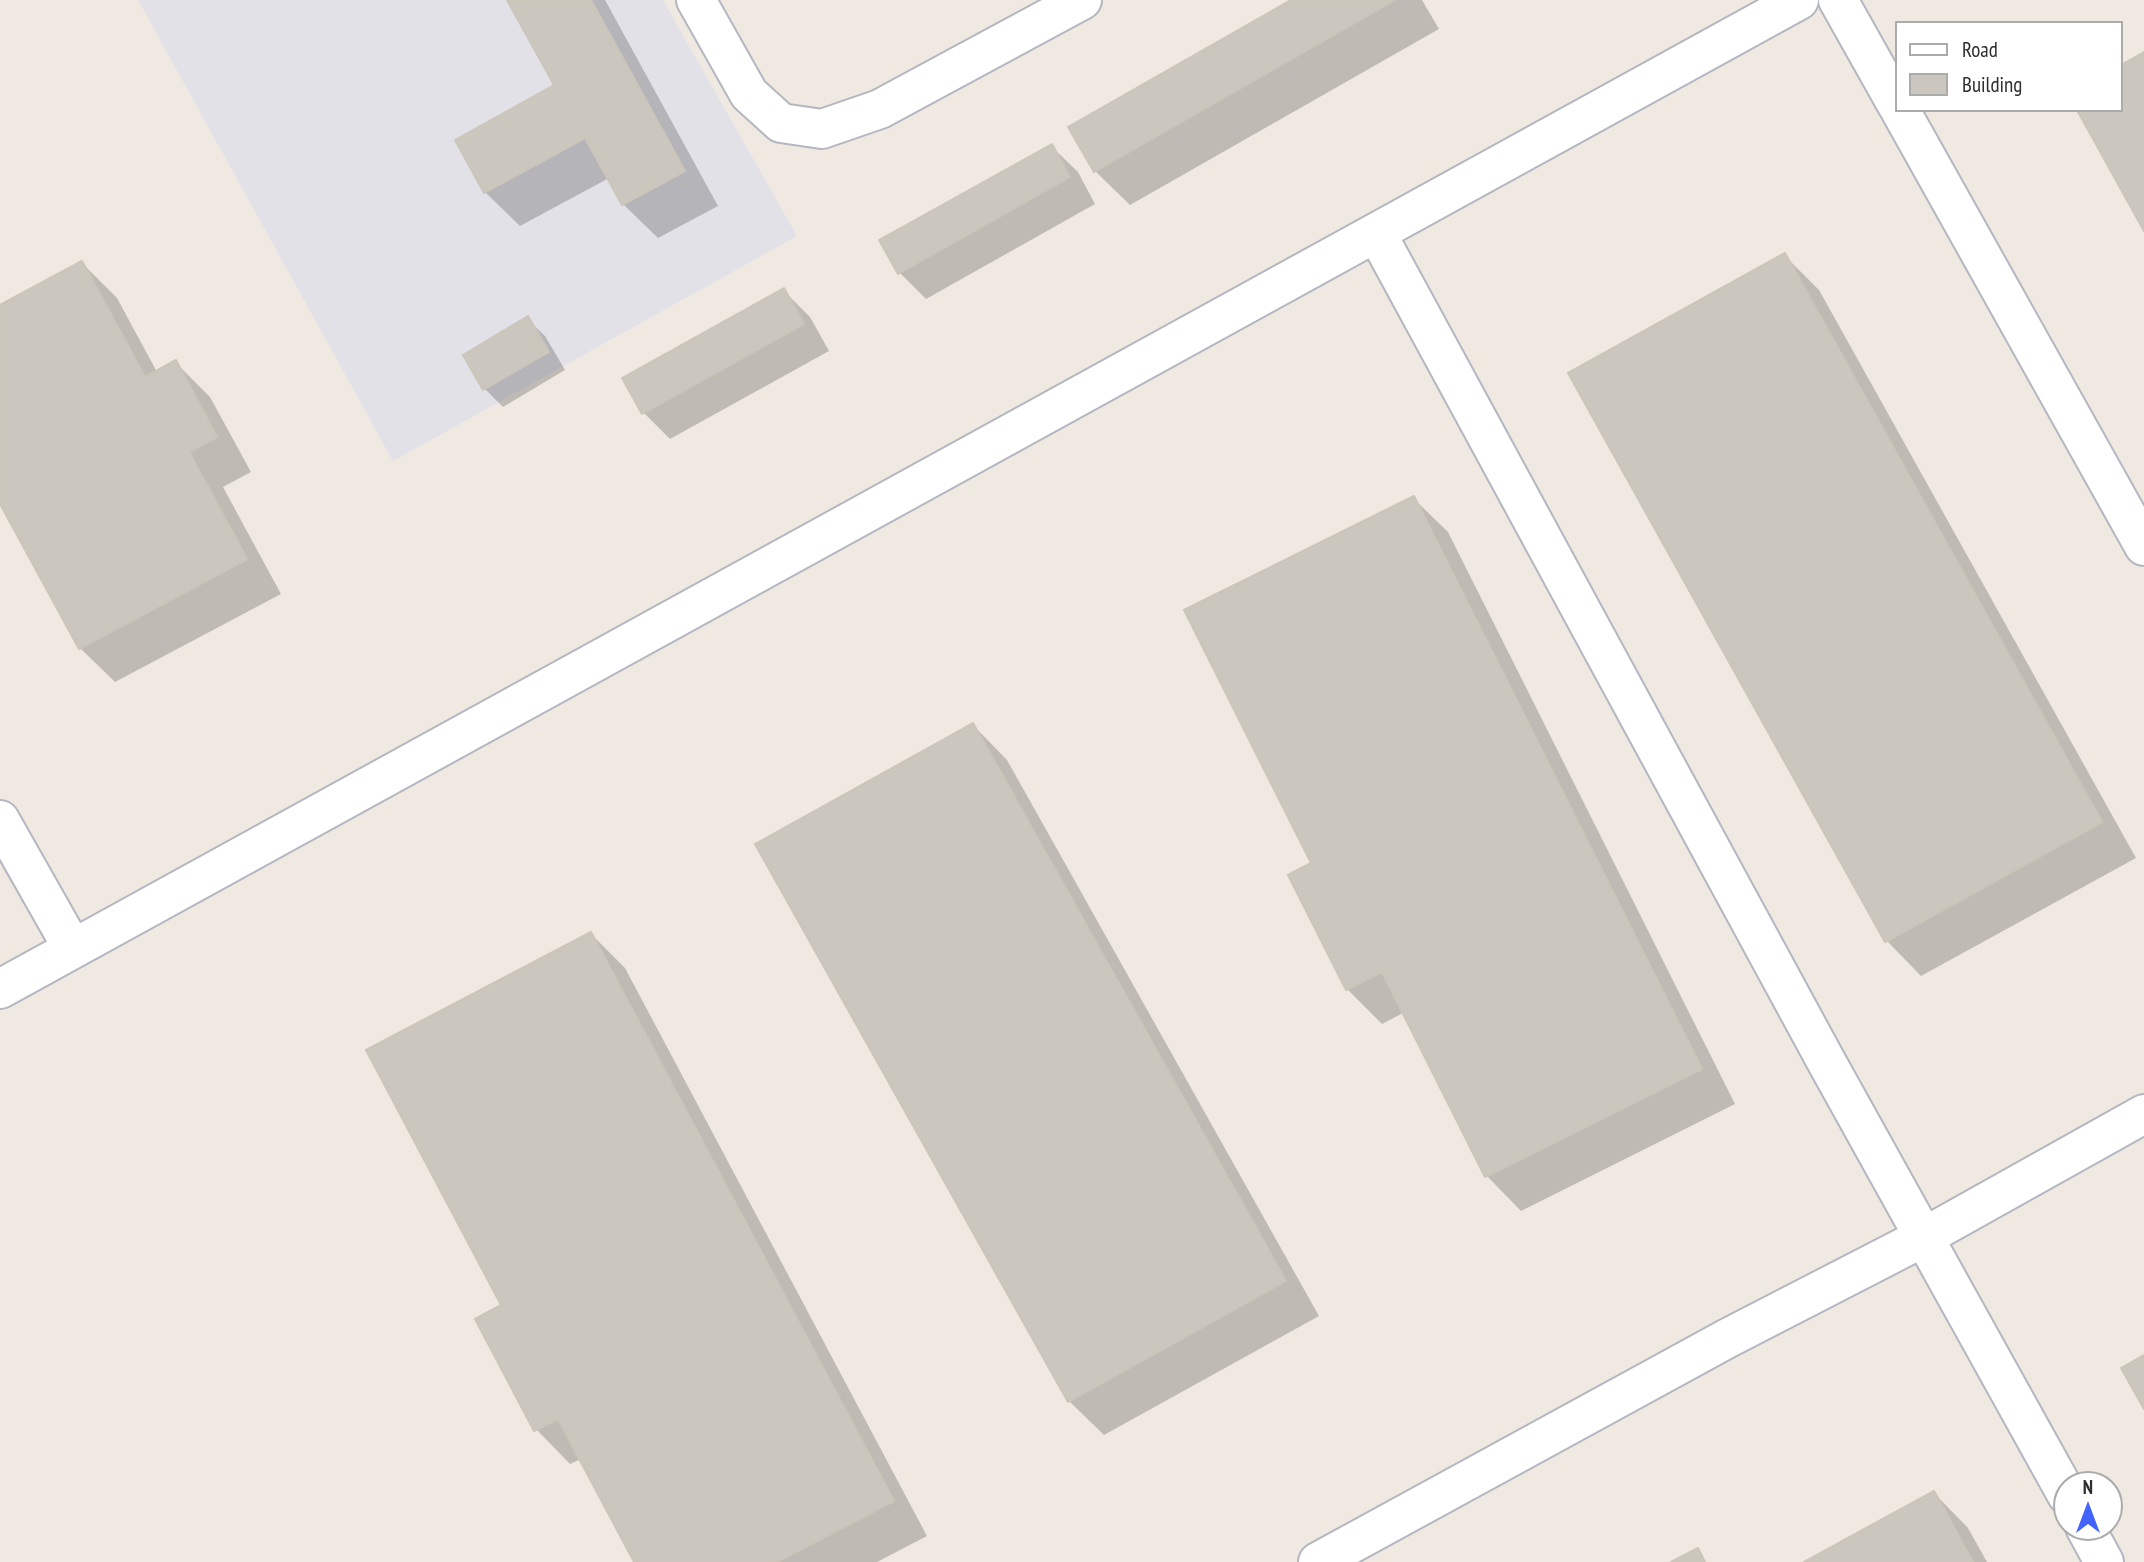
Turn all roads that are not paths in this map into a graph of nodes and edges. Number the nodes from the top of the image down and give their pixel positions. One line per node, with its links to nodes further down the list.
1 (696, 0): 6 (lane)
2 (1082, 0): 6 (lane)
3 (1799, 0): 5 (lane)
4 (1838, 0): 7 (lane)
5 (1749, 12): 9 (lane)
6 (1029, 13)
7 (1896, 103)
8 (1901, 112): 10 (lane)
9 (1377, 234): 12 (lane); 15 (lane)
10 (2144, 545)
11 (0, 820): 12 (lane)
12 (73, 949): 13 (lane)
13 (0, 989)
14 (2144, 1114): 15 (lane)
15 (1924, 1237): 16 (lane); 18 (lane)
16 (2054, 1471)
17 (2093, 1541): 19 (lane)
18 (1318, 1562)
19 (2104, 1562)

